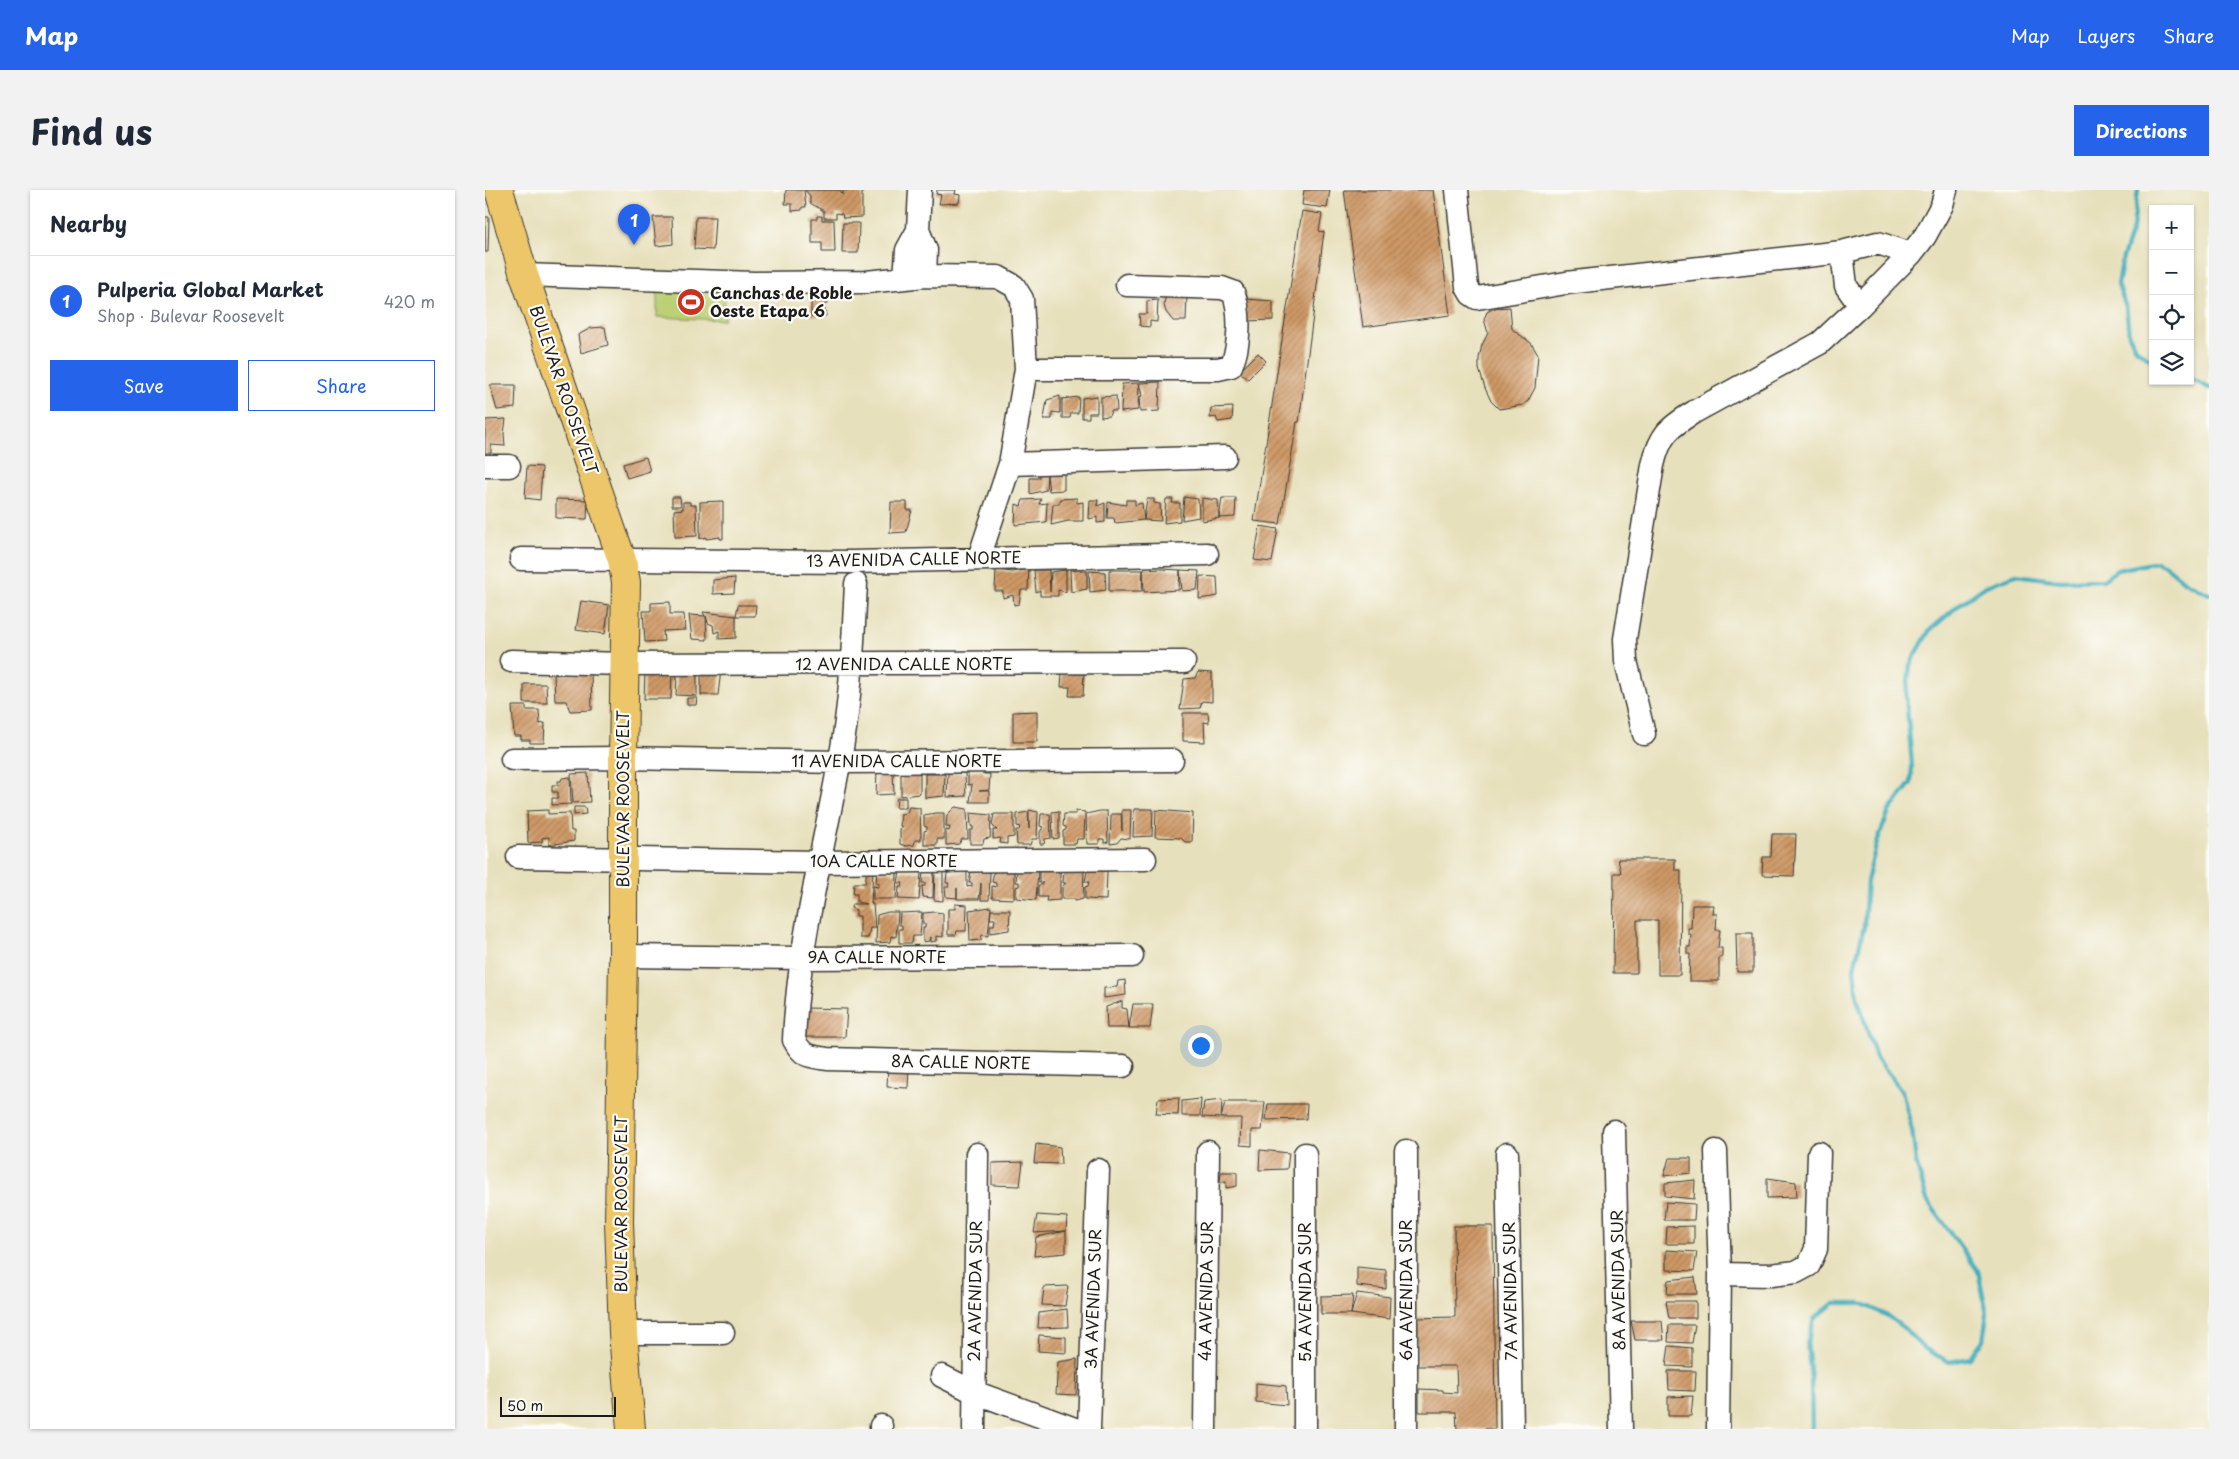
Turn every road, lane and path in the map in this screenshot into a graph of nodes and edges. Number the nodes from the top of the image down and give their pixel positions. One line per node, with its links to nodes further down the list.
1 (499, 190): 7 (main road, BULEVAR ROOSEVELT)
2 (920, 190): 8 (street)
3 (1457, 190): 5 (street)
4 (1946, 190): 6 (street)
5 (1842, 252): 6 (street); 10 (street)
6 (1911, 254): 10 (street)
7 (525, 275): 8 (street); 19 (main road, BULEVAR ROOSEVELT)
8 (915, 277): 11 (street)
9 (1127, 285): 11 (street)
10 (1860, 306): 25 (street)
11 (1026, 369): 13 (street)
12 (1225, 457): 13 (street)
13 (1010, 464): 17 (street)
14 (485, 466): 15 (street)
15 (509, 466)
16 (1207, 554): 17 (street, 13 AVENIDA CALLE NORTE)
17 (979, 558): 19 (street, 13 AVENIDA CALLE NORTE)
18 (521, 559): 19 (street, 13 AVENIDA CALLE NORTE)
19 (622, 560): 23 (main road, BULEVAR ROOSEVELT)
20 (856, 584): 24 (street)
21 (511, 661): 23 (street, 12 AVENIDA CALLE NORTE)
22 (1184, 662): 24 (street, 12 AVENIDA CALLE NORTE)
23 (624, 664): 24 (street, 12 AVENIDA CALLE NORTE); 26 (main road, BULEVAR ROOSEVELT)
24 (851, 664): 29 (street)
25 (1644, 734)
26 (623, 758): 27 (street, 11 AVENIDA CALLE NORTE); 29 (street, 11 AVENIDA CALLE NORTE); 32 (main road, BULEVAR ROOSEVELT)
27 (512, 759)
28 (1172, 760): 29 (street, 11 AVENIDA CALLE NORTE)
29 (840, 762): 33 (street)
30 (519, 858): 32 (street, 10A CALLE NORTE)
31 (1145, 859): 33 (street, 10A CALLE NORTE)
32 (624, 860): 33 (street, 10A CALLE NORTE); 34 (main road, BULEVAR ROOSEVELT)
33 (819, 862): 36 (street)
34 (623, 956): 36 (street, 9A CALLE NORTE); 48 (main road, BULEVAR ROOSEVELT)
35 (1132, 956): 36 (street, 9A CALLE NORTE)
36 (802, 958): 37 (street, 8A CALLE NORTE)
37 (1123, 1066)
38 (1614, 1132): 60 (street, 8A AVENIDA SUR)
39 (1406, 1151): 58 (street, 6A AVENIDA SUR)
40 (1715, 1151): 47 (street)
41 (1207, 1152): 56 (street, 4A AVENIDA SUR)
42 (1819, 1153): 47 (street)
43 (977, 1154): 51 (street, 2A AVENIDA SUR)
44 (1305, 1154): 57 (street, 5A AVENIDA SUR)
45 (1507, 1154): 59 (street, 7A AVENIDA SUR)
46 (1098, 1170): 55 (street, 3A AVENIDA SUR)
47 (1720, 1274): 61 (street)
48 (623, 1333): 49 (street); 52 (main road, BULEVAR ROOSEVELT)
49 (723, 1333)
50 (942, 1376): 51 (street)
51 (974, 1392): 53 (street, 2A AVENIDA SUR); 54 (street)
52 (631, 1429)
53 (974, 1429)
54 (1075, 1429)
55 (1089, 1429)
56 (1205, 1429)
57 (1305, 1429)
58 (1406, 1429)
59 (1512, 1429)
60 (1621, 1429)
61 (1718, 1429)

